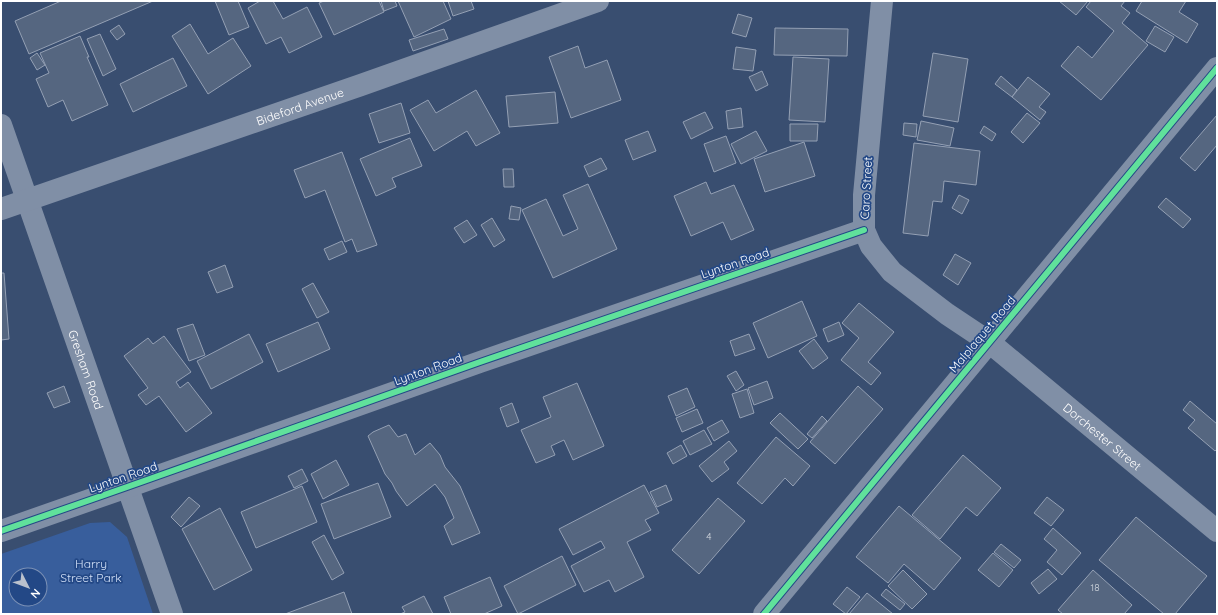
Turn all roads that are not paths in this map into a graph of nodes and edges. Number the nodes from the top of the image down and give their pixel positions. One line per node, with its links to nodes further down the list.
1 (598, 1): 5 (street, Bideford Avenue)
2 (880, 1): 7 (street, Caro Street)
3 (1217, 68): 8 (street, Malplaquet Road)
4 (1, 125): 5 (street, Gresham Road)
5 (27, 200): 6 (street, Bideford Avenue); 9 (street, Gresham Road)
6 (1, 209)
7 (864, 230): 8 (street, Caro Street); 9 (street, Lynton Road)
8 (989, 342): 11 (street, Dorchester Street); 13 (street, Malplaquet Road)
9 (127, 488): 10 (street, Lynton Road); 12 (street, Gresham Road)
10 (1, 530)
11 (1217, 531)
12 (172, 614)
13 (764, 614)

